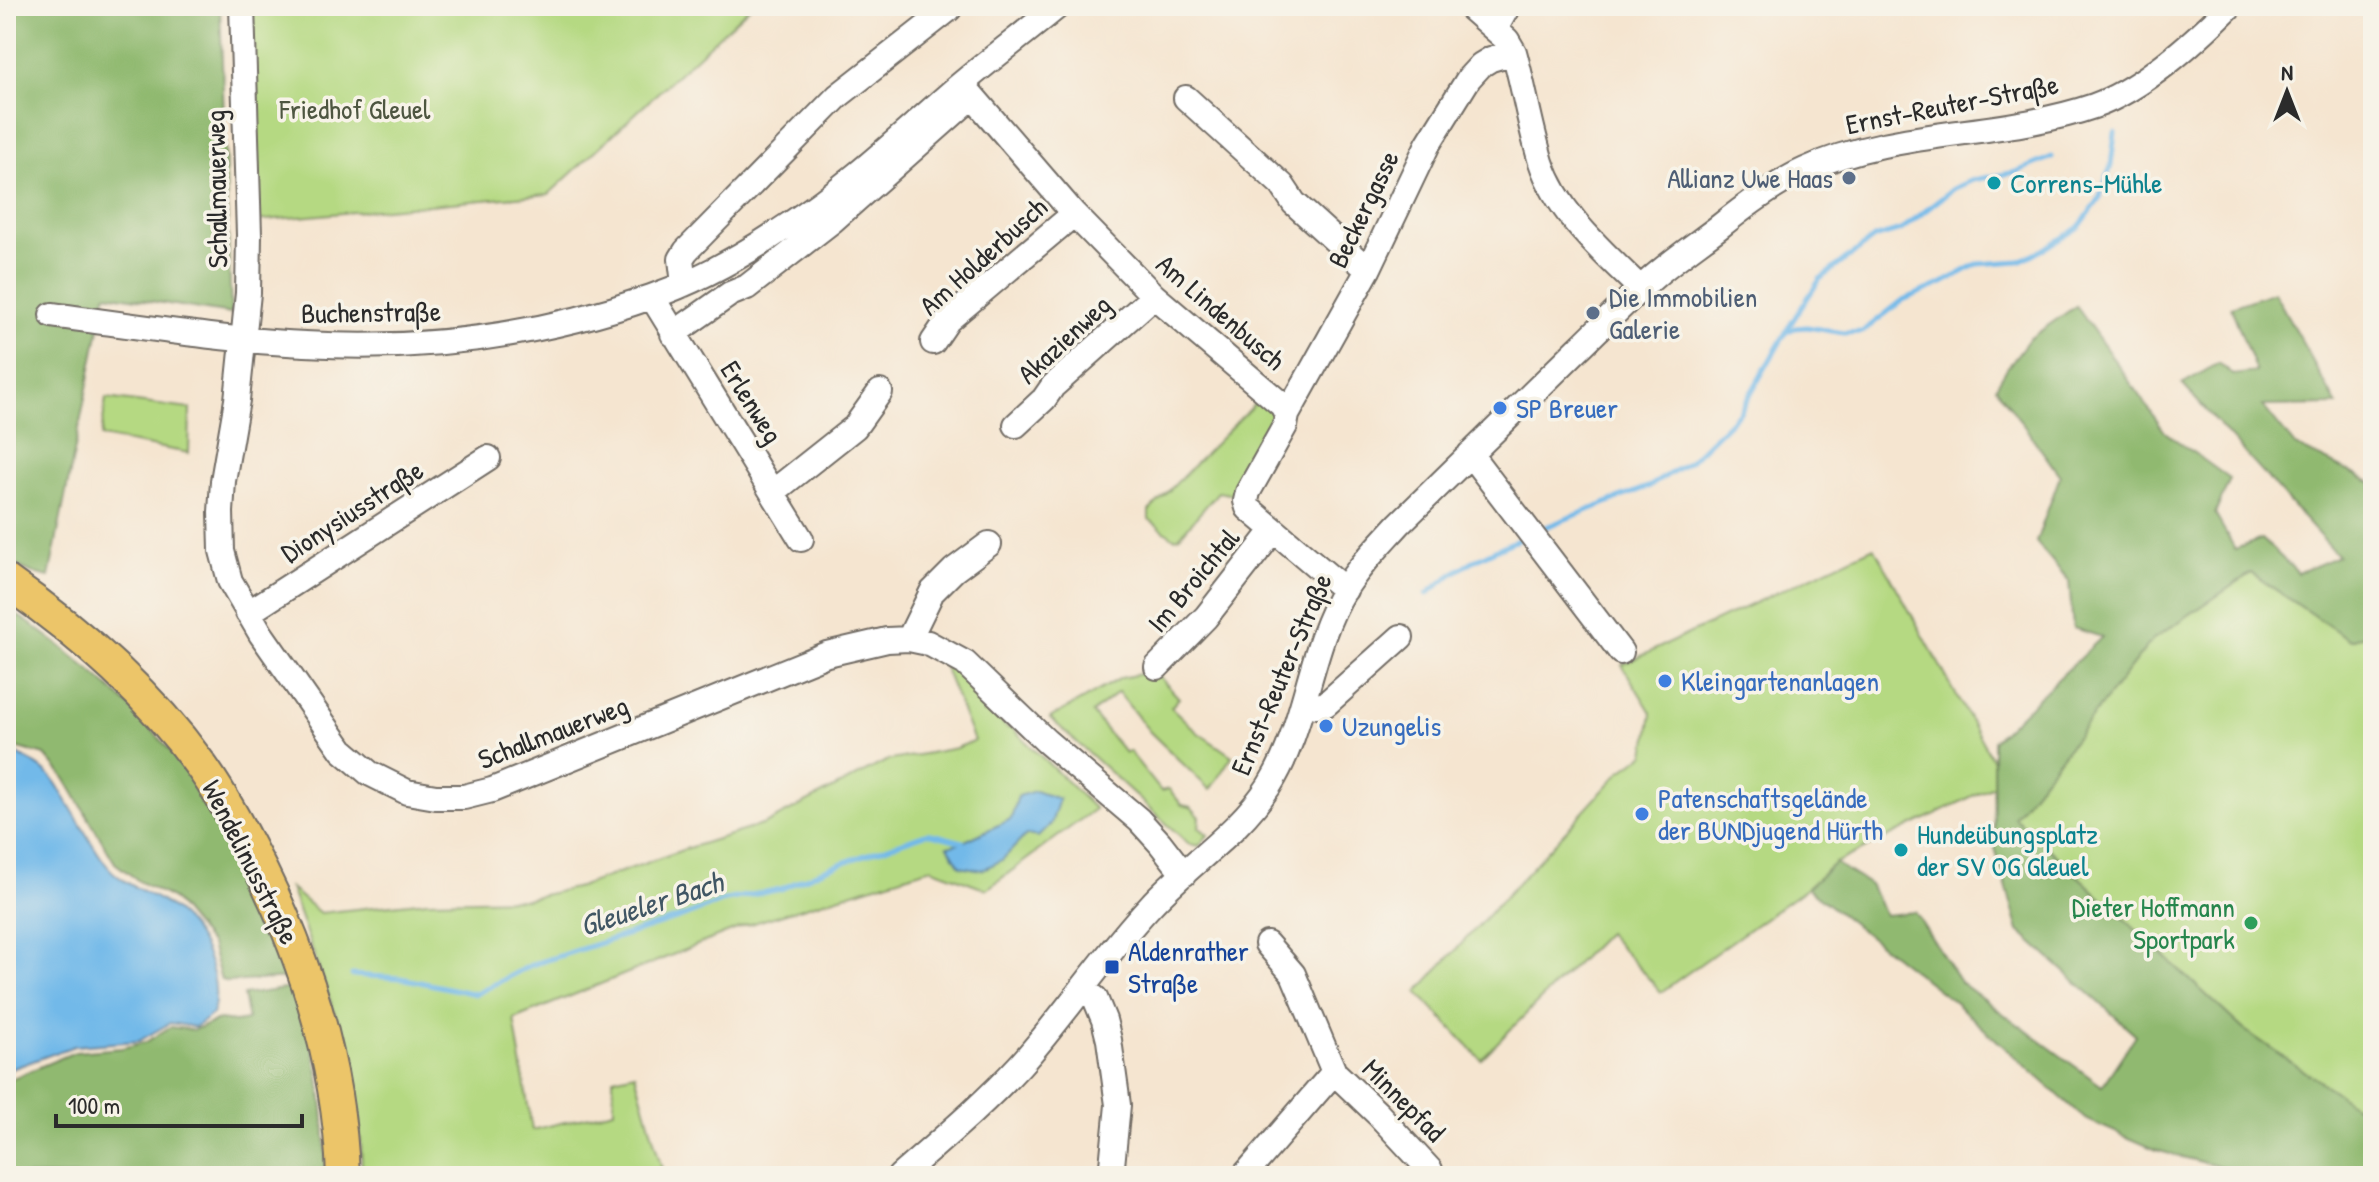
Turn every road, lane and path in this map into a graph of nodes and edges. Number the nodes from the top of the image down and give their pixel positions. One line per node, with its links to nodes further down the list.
1 (242, 6): 19 (street, Schallmauerweg)
2 (1058, 6): 9 (street, Buchenstraße)
3 (1468, 6): 7 (street)
4 (1508, 6): 7 (street)
5 (2230, 6): 14 (street, Ernst-Reuter-Straße)
6 (949, 9): 13 (street)
7 (1495, 29): 8 (street)
8 (1514, 52): 12 (street, Beckergasse); 14 (street)
9 (967, 90): 11 (street, Am Lindenbusch); 13 (street, Buchenstraße); 18 (street, Buchenstraße)
10 (1186, 98): 12 (street)
11 (1074, 214): 15 (street, Am Lindenbusch); 20 (street, Am Holderbusch)
12 (1368, 270): 22 (street, Beckergasse)
13 (684, 284): 16 (street, Buchenstraße)
14 (1641, 289): 24 (street, Ernst-Reuter-Straße)
15 (1154, 296): 22 (street, Am Lindenbusch); 23 (street, Akazienweg)
16 (652, 297): 18 (street, Erlenweg); 19 (street, Buchenstraße)
17 (52, 315): 19 (street, Buchenstraße)
18 (673, 334): 26 (street, Erlenweg)
19 (243, 338): 32 (street, Schallmauerweg)
20 (933, 342)
21 (880, 392): 26 (street)
22 (1287, 415): 27 (street, Am Lindenbusch)
23 (1016, 425)
24 (1470, 454): 31 (street, Ernst-Reuter-Straße); 35 (street)
25 (488, 458): 32 (street, Dionysiusstraße)
26 (773, 492): 28 (street, Erlenweg)
27 (1273, 531): 31 (street, Am Lindenbusch); 36 (street, Im Broichtal)
28 (801, 539)
29 (989, 544): 34 (street)
30 (6, 581): 43 (main road, Wendelinusstraße)
31 (1345, 590): 37 (street, Ernst-Reuter-Straße)
32 (248, 613): 34 (street, Schallmauerweg)
33 (1401, 637): 37 (street)
34 (909, 639): 38 (street, Schallmauerweg)
35 (1621, 652)
36 (1157, 667)
37 (1305, 703): 38 (street, Ernst-Reuter-Straße)
38 (1184, 874): 40 (street, Ernst-Reuter-Straße)
39 (1267, 944): 41 (street, Minnepfad)
40 (1083, 989): 44 (street); 45 (street)
41 (1334, 1072): 42 (street, Minnepfad); 46 (street, Minnepfad)
42 (1430, 1170)
43 (343, 1176)
44 (900, 1176)
45 (1111, 1176)
46 (1244, 1176)

